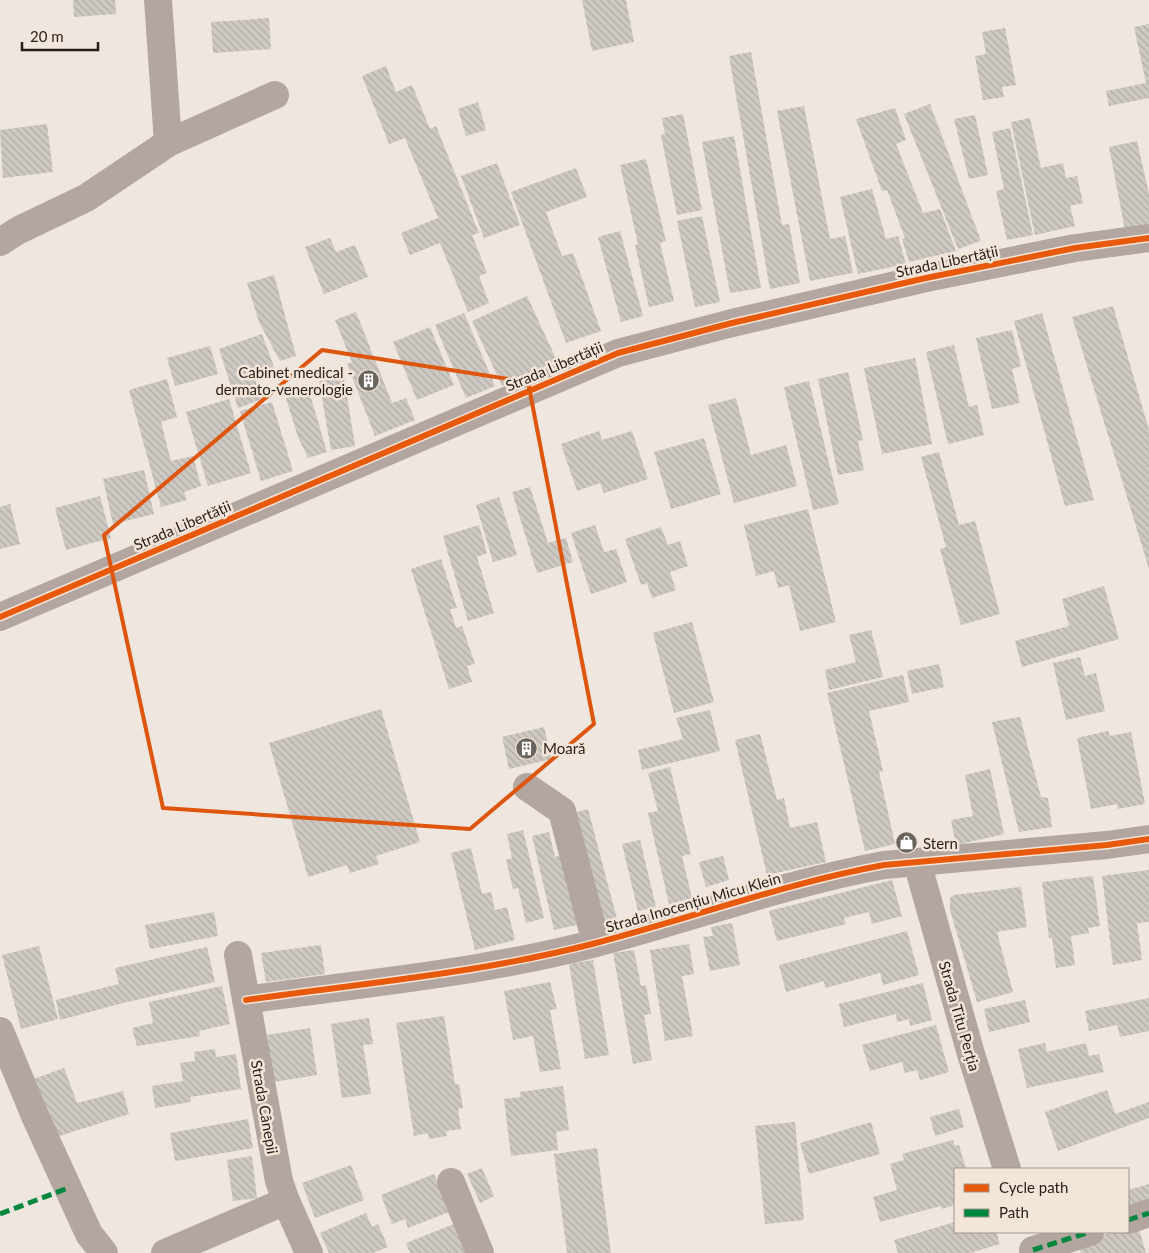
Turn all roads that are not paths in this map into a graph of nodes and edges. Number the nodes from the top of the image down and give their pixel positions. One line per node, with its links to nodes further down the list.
1 (158, 0): 3 (street)
2 (275, 95): 3 (street)
3 (168, 143): 5 (street)
4 (1149, 238): 6 (street, Strada Libertății)
5 (0, 242)
6 (0, 617)
7 (526, 787): 10 (street)
8 (1149, 838): 9 (street, Strada Inocențiu Micu Klein)
9 (917, 862): 10 (street, Strada Inocențiu Micu Klein); 14 (street, Strada Titu Perția)
10 (596, 943): 12 (street, Strada Inocențiu Micu Klein)
11 (238, 955): 12 (street, Strada Cânepii)
12 (246, 1000): 16 (street, Strada Cânepii)
13 (0, 1032): 21 (street)
14 (1008, 1168)
15 (451, 1182): 24 (street)
16 (286, 1201): 22 (street); 23 (street, Strada Cânepii)
17 (1149, 1213): 18 (street)
18 (1129, 1220)
19 (1086, 1233): 20 (street)
20 (1032, 1245)
21 (104, 1253)
22 (165, 1253)
23 (309, 1253)
24 (480, 1253)

